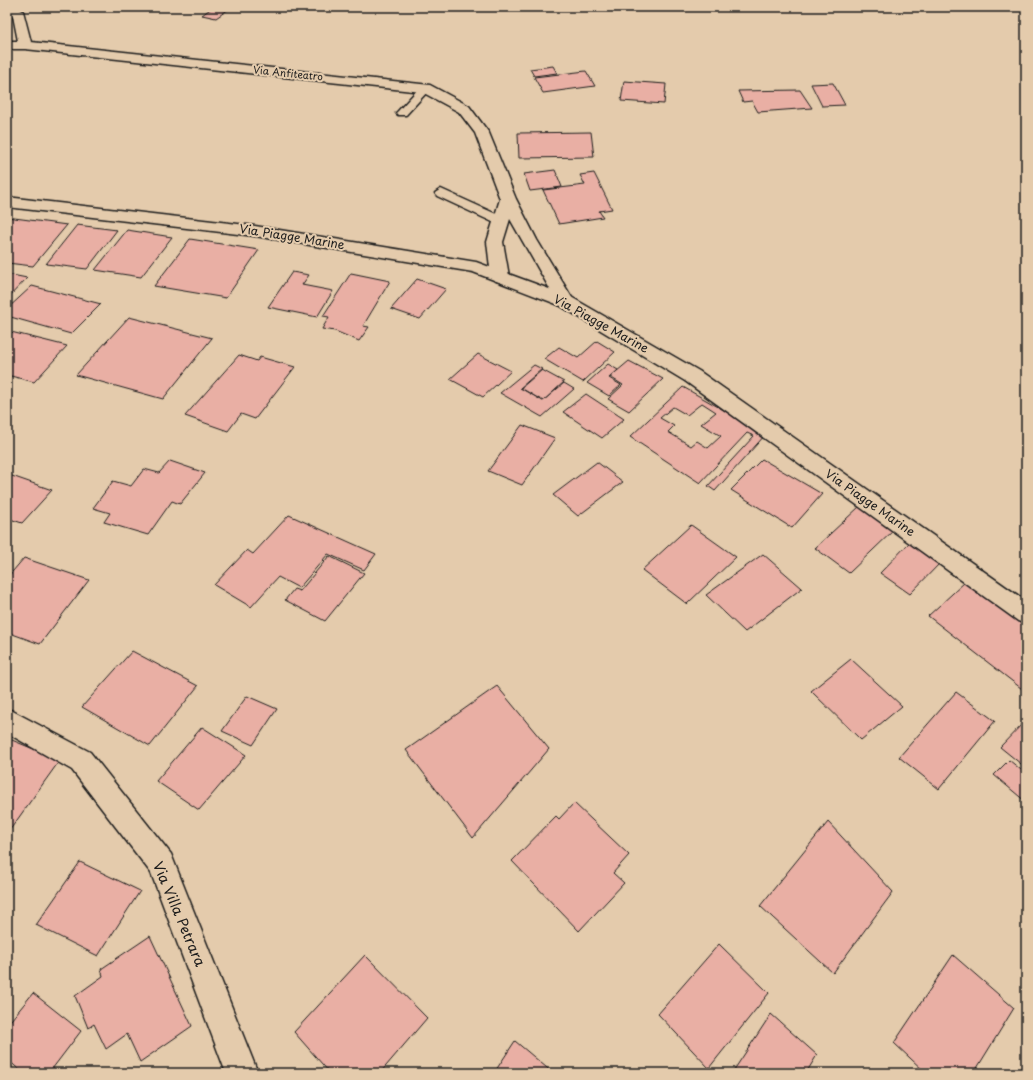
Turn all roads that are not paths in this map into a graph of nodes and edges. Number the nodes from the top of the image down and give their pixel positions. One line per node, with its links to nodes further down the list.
1 (7, 7): 3 (street)
2 (7, 45): 3 (street, Via Anfiteatro)
3 (25, 45): 4 (street, Via Anfiteatro)
4 (425, 88): 5 (lane); 7 (street, Via Anfiteatro)
5 (402, 113)
6 (441, 193): 9 (lane)
7 (508, 199): 9 (street); 11 (street, Via Anfiteatro)
8 (7, 202): 10 (street, Via Piagge Marine)
9 (502, 221): 10 (street)
10 (500, 276): 11 (street, Via Piagge Marine)
11 (565, 301): 12 (street, Via Piagge Marine)
12 (1026, 614)
13 (7, 720): 14 (street, Via Villa Petrara)
14 (242, 1073)

